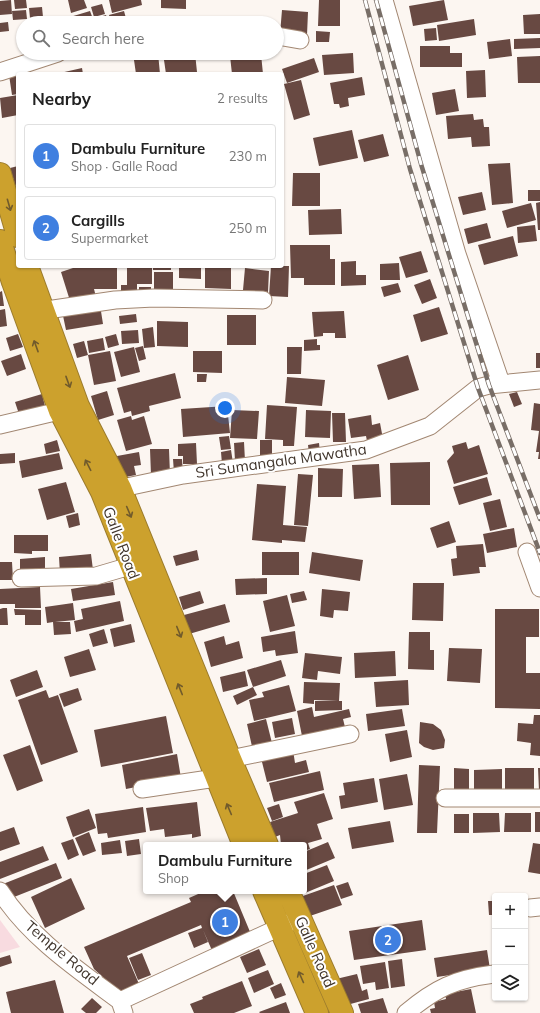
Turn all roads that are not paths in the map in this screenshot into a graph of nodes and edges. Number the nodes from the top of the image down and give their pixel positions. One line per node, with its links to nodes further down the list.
1 (384, 0): 13 (street)
2 (284, 37): 3 (street)
3 (300, 40)
4 (37, 60): 5 (street)
5 (0, 72)
6 (0, 174): 7 (highway, one-way to 7)
7 (16, 229)
8 (0, 241): 11 (highway, Galle Road)
9 (27, 268): 11 (highway, Galle Road)
10 (263, 300): 11 (street)
11 (33, 312): 14 (highway, Galle Road)
12 (540, 380): 13 (street, Sri Sumangala Mawatha)
13 (501, 383): 16 (street, Sri Sumangala Mawatha)
14 (69, 409): 15 (street); 16 (highway, Galle Road)
15 (0, 425)
16 (111, 490): 18 (highway, Galle Road); 22 (highway, Galle Road, one-way to 22)
17 (527, 552): 20 (street)
18 (130, 566): 19 (street); 23 (highway, Galle Road, one-way to 18)
19 (22, 578)
20 (540, 588)
21 (350, 734): 22 (street)
22 (230, 759): 28 (highway, Galle Road)
23 (216, 778): 24 (street); 27 (highway, Galle Road, one-way to 23)
24 (142, 789)
25 (445, 798): 26 (street)
26 (540, 798)
27 (243, 842)
28 (266, 842)
29 (0, 891): 35 (street, Temple Road)
30 (265, 894): 33 (highway, Galle Road)
31 (289, 894): 32 (highway, Galle Road)
32 (300, 917): 33 (street); 37 (highway, Galle Road)
33 (279, 928): 35 (street); 36 (highway, Galle Road, one-way to 33)
34 (492, 974): 38 (street)
35 (122, 1007)
36 (317, 1013)
37 (342, 1013)
38 (406, 1013)

